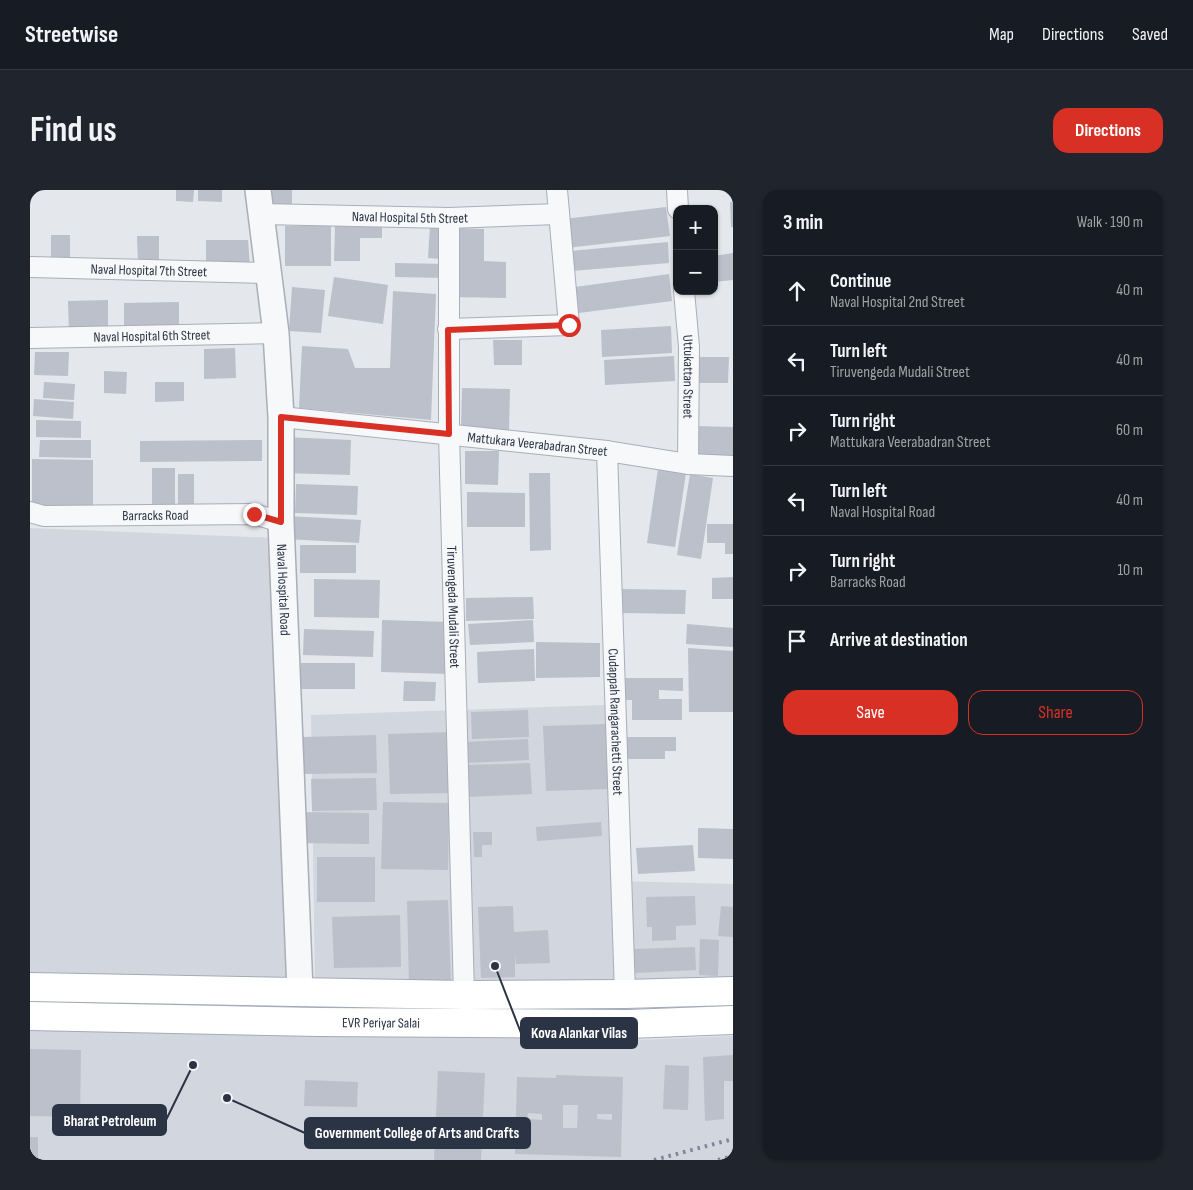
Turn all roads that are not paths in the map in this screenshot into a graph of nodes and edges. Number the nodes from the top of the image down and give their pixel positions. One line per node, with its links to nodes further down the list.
1 (258, 190): 5 (street, Naval Hospital Road)
2 (556, 190): 6 (street)
3 (677, 190): 4 (street)
4 (678, 205)
5 (261, 214): 7 (street, Naval Hospital 5th Street); 9 (street, Naval Hospital Road)
6 (559, 214): 7 (street, Naval Hospital 5th Street); 11 (street)
7 (449, 218): 11 (street, Tiruvengeda Mudali Street)
8 (30, 267): 9 (street, Naval Hospital 7th Street)
9 (268, 274): 12 (street, Naval Hospital Road)
10 (684, 295): 17 (street, Uttukattan Street)
11 (448, 330): 15 (street, Tiruvengeda Mudali Street)
12 (276, 334): 13 (street, Naval Hospital 6th Street); 14 (street, Naval Hospital Road)
13 (30, 338)
14 (281, 417): 15 (street, Mattukara Veerabadran Street); 20 (street, Naval Hospital Road)
15 (449, 434): 16 (street, Mattukara Veerabadran Street); 25 (street, Tiruvengeda Mudali Street)
16 (607, 451): 17 (street, Mattukara Veerabadran Street); 24 (street, Cudappah Rangarachetti Street)
17 (688, 464): 18 (street, Mattukara Veerabadran Street)
18 (733, 466)
19 (30, 512): 20 (street, Barracks Road)
20 (281, 522): 22 (street, Naval Hospital Road)
21 (30, 987): 22 (main road, EVR Periyar Salai)
22 (300, 991): 25 (main road, EVR Periyar Salai)
23 (733, 991): 24 (main road, EVR Periyar Salai)
24 (625, 994): 25 (main road, EVR Periyar Salai)
25 (464, 995)
26 (30, 1016): 27 (main road, EVR Periyar Salai)
27 (733, 1020)

